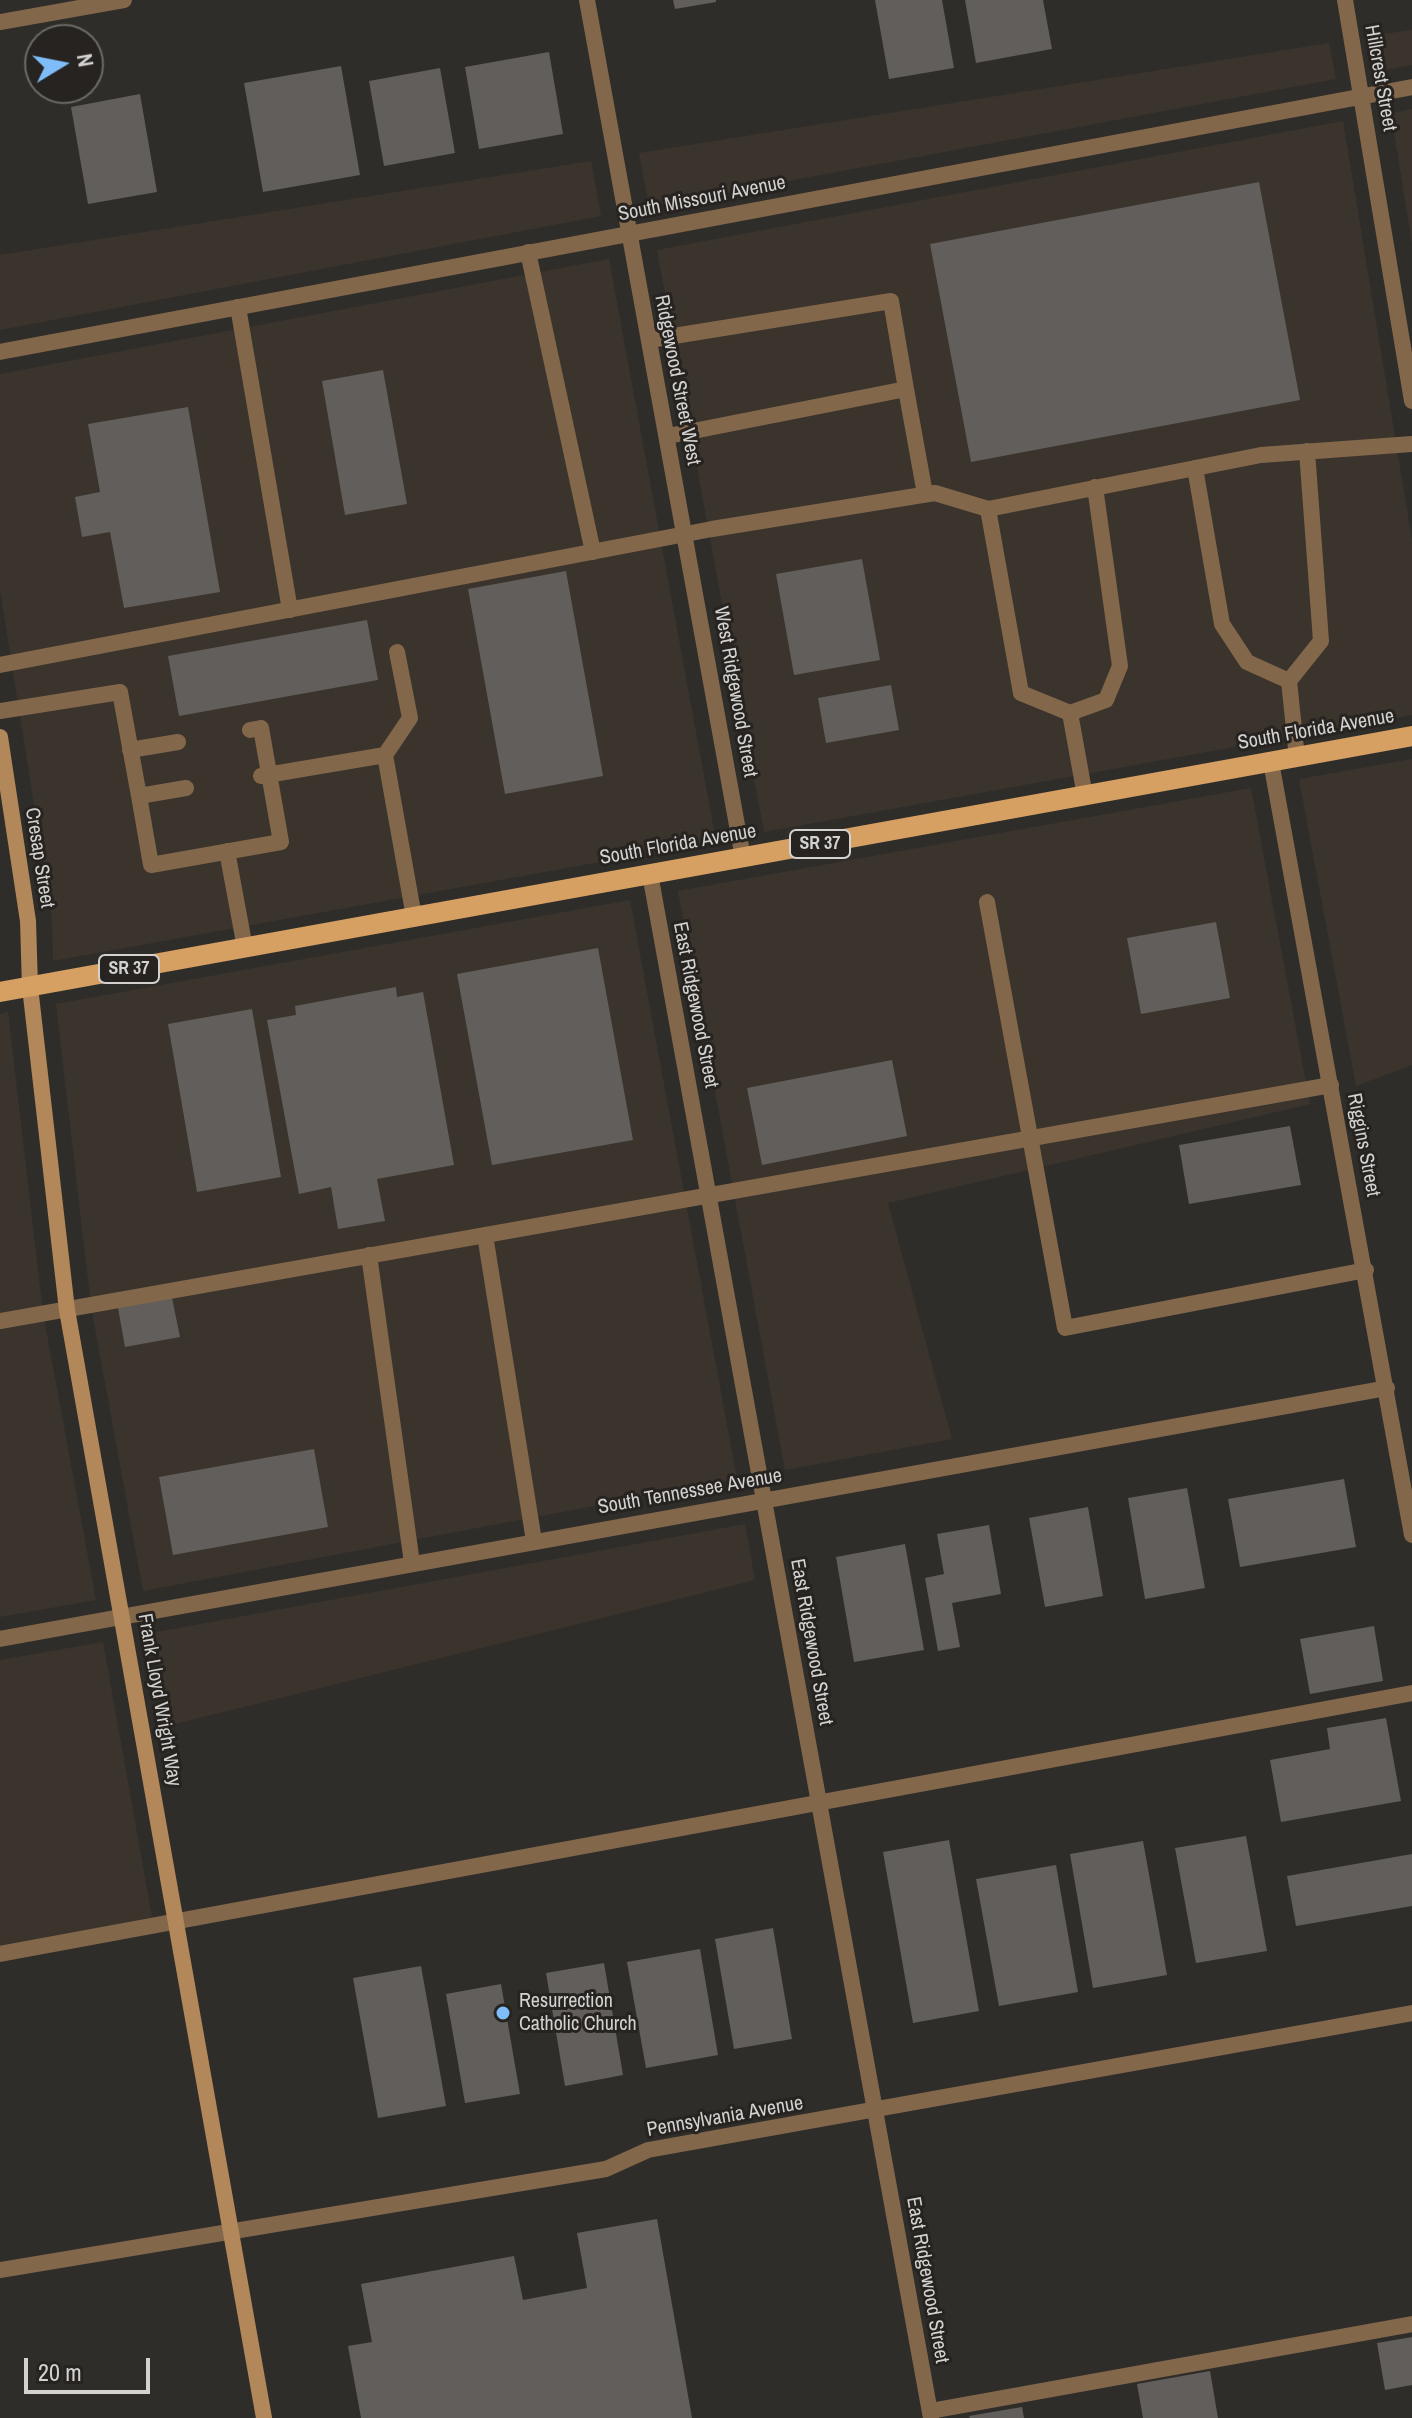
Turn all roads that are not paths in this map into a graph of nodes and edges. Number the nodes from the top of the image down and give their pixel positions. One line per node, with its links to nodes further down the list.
1 (124, 0): 4 (street)
2 (587, 0): 7 (street)
3 (1345, 0): 6 (street, Hillcrest Street)
4 (0, 22)
5 (1412, 87): 6 (street, South Missouri Avenue)
6 (1364, 96): 7 (street, South Missouri Avenue); 13 (street, Hillcrest Street)
7 (629, 233): 8 (street, South Missouri Avenue); 10 (street, Ridgewood Street West)
8 (528, 252): 9 (street, South Missouri Avenue); 22 (street)
9 (238, 307): 11 (street, South Missouri Avenue); 23 (street)
10 (649, 340): 12 (street); 14 (street, Ridgewood Street West)
11 (0, 352)
12 (906, 389): 14 (street); 19 (street)
13 (1412, 401)
14 (668, 436): 21 (street, Ridgewood Street West)
15 (1412, 444): 16 (street)
16 (1307, 451): 17 (street); 26 (street)
17 (1195, 468): 18 (street); 26 (street)
18 (1095, 487): 20 (street); 28 (street)
19 (925, 494): 20 (street); 21 (street)
20 (988, 509): 28 (street)
21 (686, 534): 22 (street); 42 (street, West Ridgewood Street)
22 (593, 552): 23 (street)
23 (290, 610): 25 (street)
24 (397, 652): 34 (street)
25 (0, 665)
26 (1289, 681): 35 (street)
27 (0, 711): 33 (street)
28 (1070, 713): 40 (street)
29 (250, 730): 37 (street)
30 (1412, 736): 35 (main road, South Florida Avenue / SR 37)
31 (0, 737): 47 (street, Cresap Street)
32 (178, 742): 33 (street)
33 (130, 750): 39 (street)
34 (385, 755): 37 (street); 45 (street)
35 (1297, 758): 36 (main road, South Florida Avenue / SR 37)
36 (1271, 762): 40 (main road, South Florida Avenue / SR 37); 49 (street, Riggins Street)
37 (264, 775): 41 (street)
38 (186, 788): 39 (street)
39 (139, 796): 41 (street)
40 (1085, 796): 42 (main road, South Florida Avenue / SR 37)
41 (227, 851): 46 (street)
42 (743, 858): 43 (main road, South Florida Avenue / SR 37)
43 (650, 874): 45 (main road, South Florida Avenue / SR 37); 51 (street, East Ridgewood Street)
44 (987, 902): 50 (street)
45 (414, 917): 46 (main road, South Florida Avenue / SR 37)
46 (245, 948): 47 (main road, South Florida Avenue / SR 37)
47 (30, 987): 48 (main road, South Florida Avenue / SR 37); 55 (street, Frank Lloyd Wright Way)
48 (0, 992)
49 (1331, 1085): 50 (street); 54 (street, Riggins Street)
50 (1030, 1139): 51 (street); 54 (street)
51 (711, 1196): 52 (street); 58 (street, East Ridgewood Street)
52 (485, 1235): 53 (street); 60 (street)
53 (369, 1255): 55 (street); 61 (street)
54 (1366, 1270): 57 (street, Riggins Street)
55 (67, 1310): 56 (street); 62 (street, Frank Lloyd Wright Way)
56 (0, 1321)
57 (1387, 1388): 58 (street, South Tennessee Avenue); 59 (street, Riggins Street)
58 (765, 1498): 60 (street, South Tennessee Avenue); 65 (street, East Ridgewood Street)
59 (1412, 1535)
60 (534, 1541): 61 (street, South Tennessee Avenue)
61 (412, 1563): 62 (street, South Tennessee Avenue)
62 (124, 1616): 63 (street, South Tennessee Avenue); 66 (street, Frank Lloyd Wright Way)
63 (0, 1639)
64 (1412, 1693): 65 (street)
65 (820, 1801): 66 (street); 69 (street, East Ridgewood Street)
66 (178, 1921): 67 (street); 70 (street, Frank Lloyd Wright Way)
67 (0, 1954)
68 (1412, 2013): 69 (street, Pennsylvania Avenue)
69 (877, 2110): 70 (street, Pennsylvania Avenue); 73 (street, East Ridgewood Street)
70 (232, 2233): 71 (street, Pennsylvania Avenue); 74 (street, Frank Lloyd Wright Way)
71 (0, 2270)
72 (1412, 2324): 73 (street)
73 (931, 2414)
74 (264, 2418)

